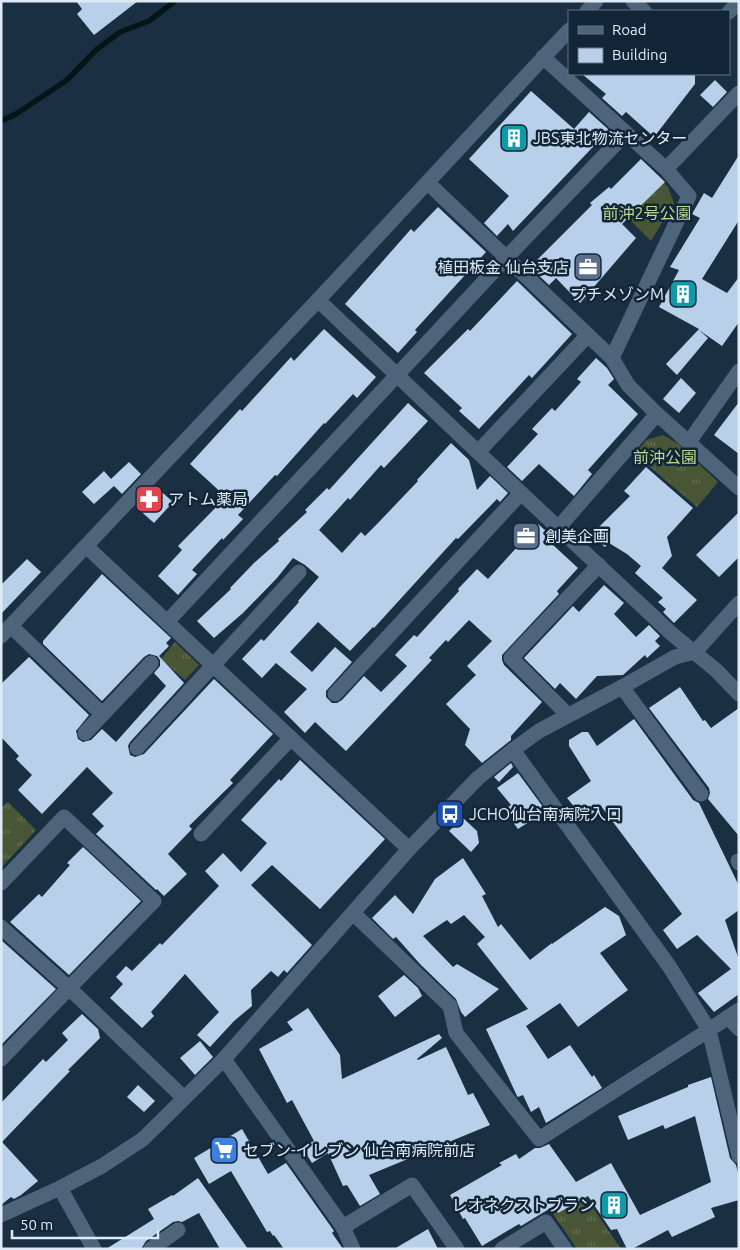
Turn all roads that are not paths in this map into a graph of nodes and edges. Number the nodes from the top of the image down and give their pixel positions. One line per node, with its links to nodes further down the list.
1 (633, 1): 3 (street)
2 (739, 1): 4 (street)
3 (643, 10)
4 (730, 11)
5 (568, 31): 6 (street)
6 (543, 57): 8 (street); 10 (street)
7 (739, 93): 9 (street)
8 (626, 132): 9 (street); 11 (street)
9 (666, 169): 14 (street)
10 (428, 183): 11 (street); 12 (street)
11 (506, 257): 13 (street); 16 (street)
12 (318, 300): 16 (street); 23 (street)
13 (588, 335): 14 (street); 19 (street)
14 (612, 358): 17 (street)
15 (739, 371): 18 (street)
16 (397, 375): 19 (street); 27 (street)
17 (657, 414): 18 (street); 22 (street)
18 (689, 442): 20 (street)
19 (478, 452): 21 (street)
20 (739, 488)
21 (521, 493): 22 (street); 33 (street)
22 (559, 527): 24 (street)
23 (86, 546): 27 (street); 28 (street)
24 (599, 565): 29 (street); 36 (street)
25 (298, 572): 31 (street)
26 (739, 603): 29 (street)
27 (167, 622): 31 (street)
28 (6, 631): 35 (street)
29 (695, 652): 32 (street); 34 (street)
30 (151, 663): 35 (street)
31 (213, 665): 38 (street); 39 (street)
32 (622, 688): 36 (street); 41 (street)
33 (335, 694)
34 (739, 694)
35 (102, 714): 37 (street)
36 (568, 715): 40 (street)
37 (84, 734)
38 (291, 738): 42 (street); 43 (street)
39 (137, 748)
40 (513, 750): 43 (street); 50 (street)
41 (701, 794)
42 (201, 834)
43 (410, 849): 45 (street)
44 (1, 883): 47 (street)
45 (353, 913): 50 (street); 51 (street)
46 (1, 927): 47 (street)
47 (69, 988): 52 (street); 53 (street)
48 (733, 1014): 49 (street); 50 (street)
49 (739, 1029)
50 (709, 1030): 54 (street)
51 (224, 1058): 53 (street); 57 (street)
52 (1, 1059)
53 (184, 1098): 55 (street)
54 (739, 1156)
55 (60, 1188): 56 (street); 59 (street)
56 (1, 1215)
57 (343, 1227): 61 (street); 62 (street)
58 (178, 1230): 60 (street)
59 (94, 1249)
60 (151, 1249)
61 (353, 1249)
62 (457, 1249)
63 (502, 1249): 64 (street)
64 (565, 1249)

